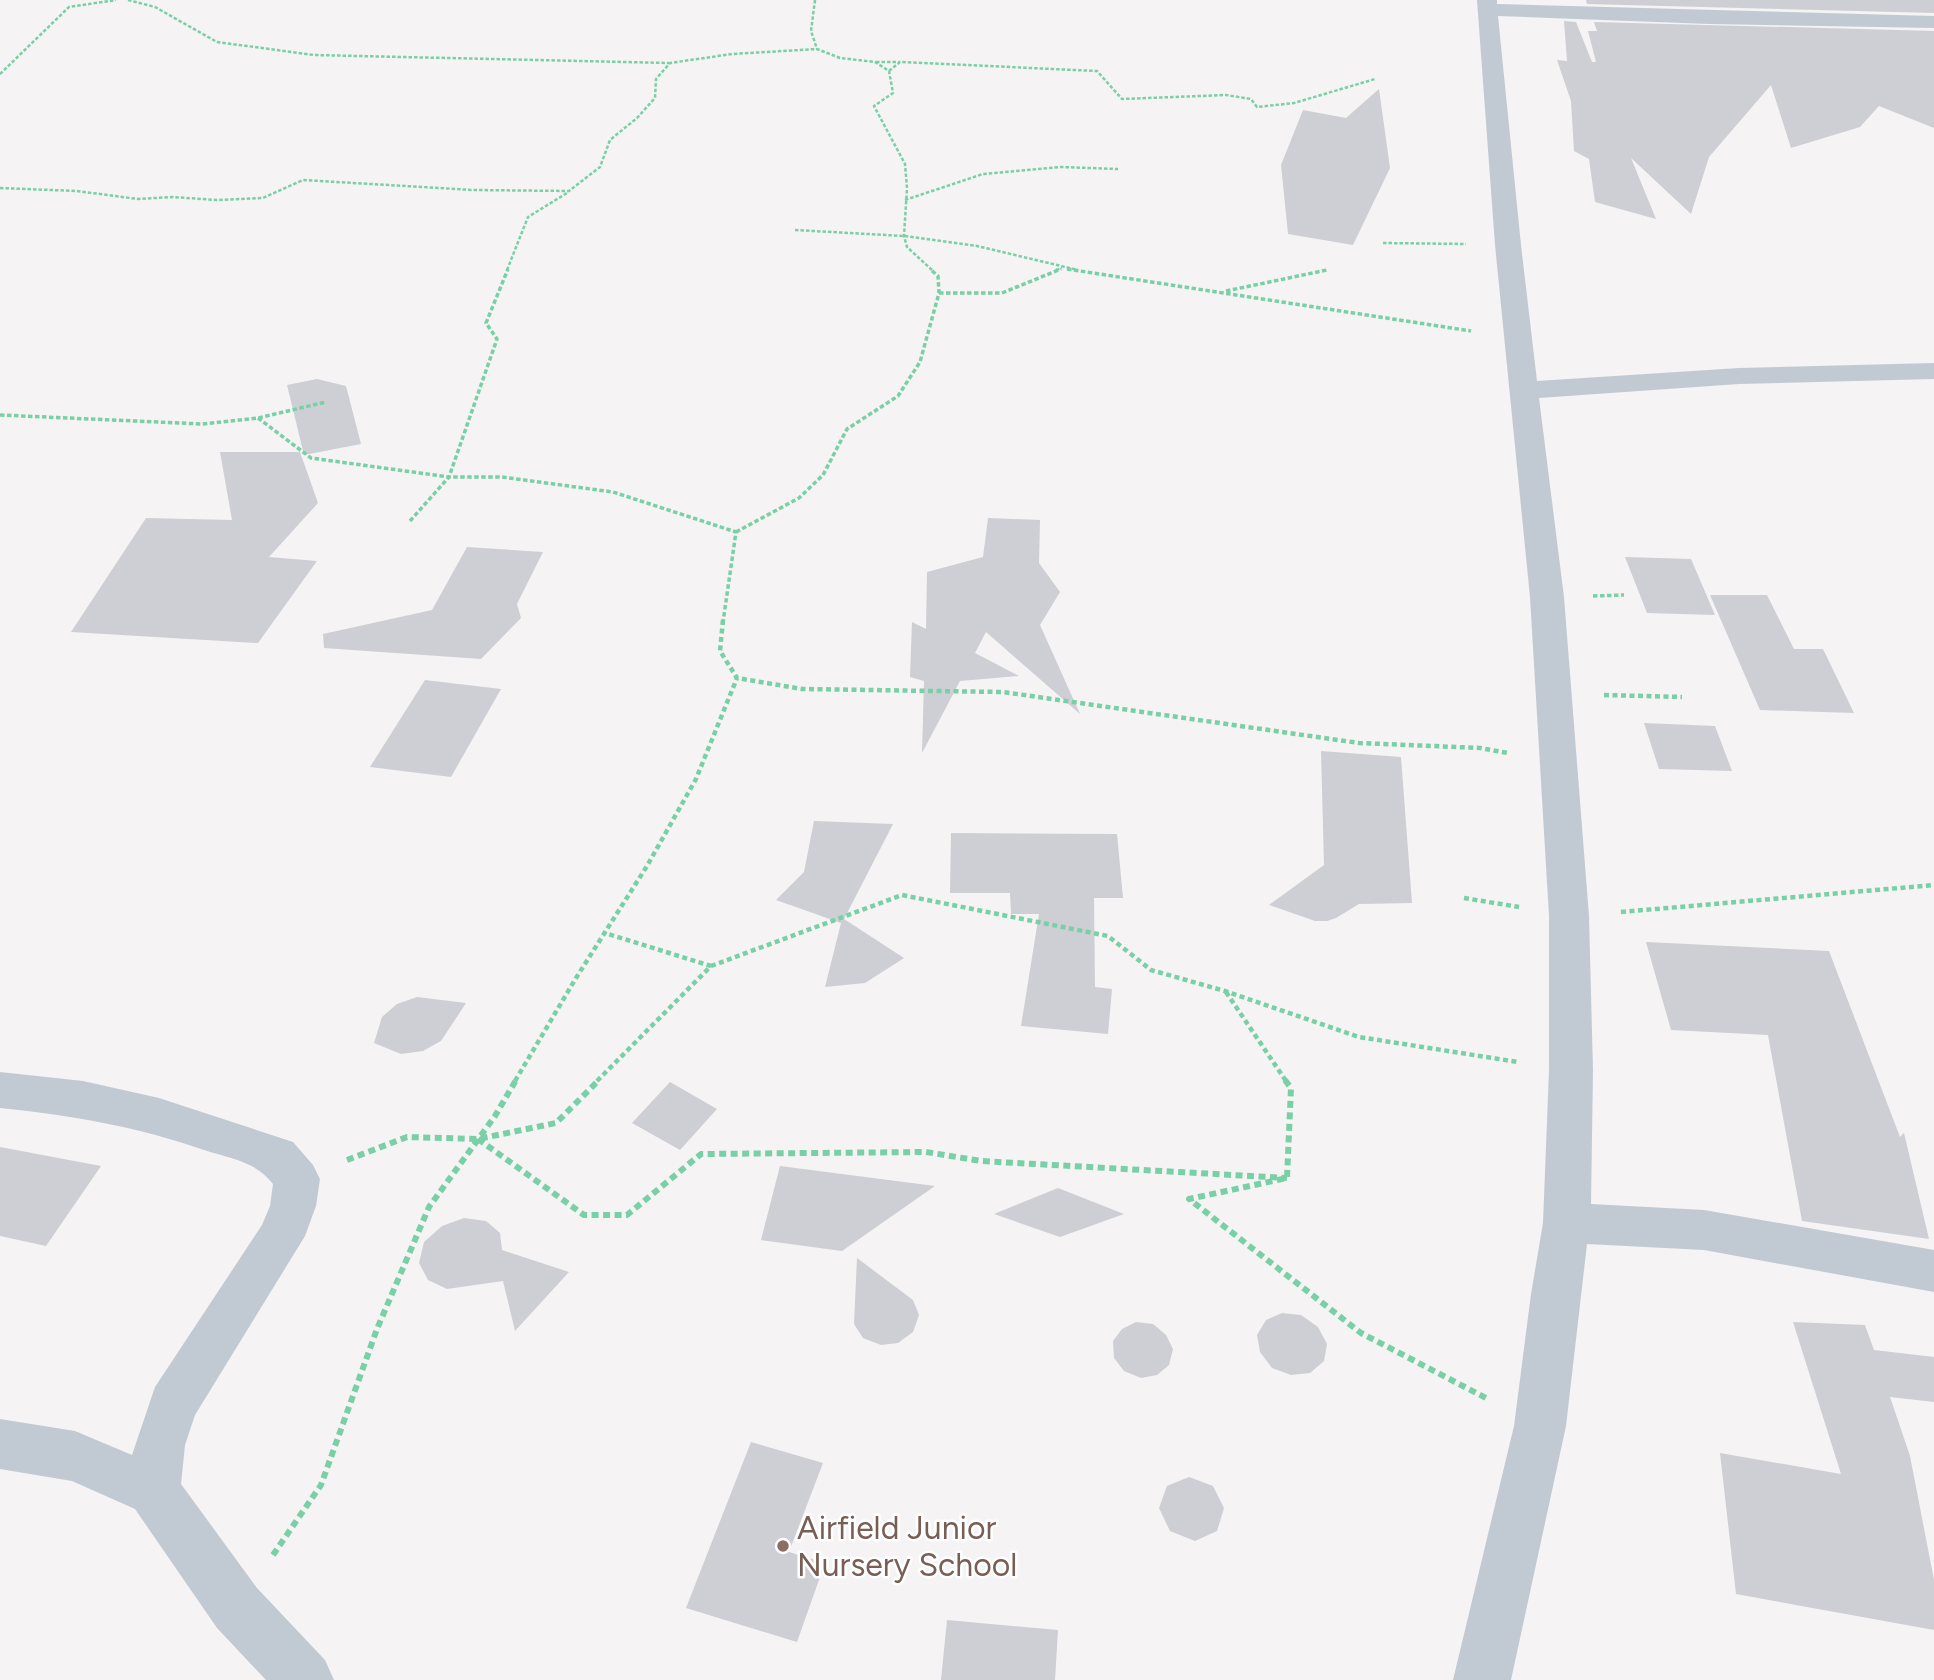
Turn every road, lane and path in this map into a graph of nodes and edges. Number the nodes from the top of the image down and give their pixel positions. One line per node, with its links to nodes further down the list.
1 (116, 0): 11 (path)
2 (128, 0): 9 (path)
3 (815, 0): 6 (path)
4 (1487, 5): 5 (street); 20 (street)
5 (1934, 22)
6 (817, 49): 7 (path); 9 (path)
7 (876, 62): 8 (path); 10 (path)
8 (900, 62): 10 (path); 12 (path)
9 (670, 63): 15 (path)
10 (889, 71): 16 (path)
11 (0, 74)
12 (1375, 79)
13 (1118, 169): 16 (path)
14 (0, 188): 15 (path)
15 (569, 191): 31 (path)
16 (905, 200): 18 (path)
17 (794, 230): 18 (path)
18 (904, 236): 21 (path); 24 (path)
19 (1383, 243): 20 (path)
20 (1508, 245): 25 (street)
21 (1063, 268): 23 (path); 24 (path)
22 (1327, 270): 23 (path)
23 (1222, 292): 25 (path)
24 (939, 293): 33 (path)
25 (1520, 341): 27 (street)
26 (1934, 371): 27 (street)
27 (1525, 390): 35 (street)
28 (326, 402): 30 (path)
29 (0, 415): 30 (path)
30 (258, 418): 31 (path)
31 (449, 477): 32 (path); 33 (path)
32 (410, 521)
33 (736, 531): 34 (path)
34 (737, 678): 37 (path); 41 (path)
35 (1554, 693): 36 (path); 37 (street)
36 (1682, 697)
37 (1558, 761): 40 (street)
38 (1934, 885): 40 (path)
39 (1464, 898): 40 (path)
40 (1569, 916): 44 (street)
41 (605, 933): 42 (path); 46 (path)
42 (711, 966): 43 (path); 46 (path)
43 (1225, 991): 44 (path); 47 (path)
44 (1571, 1070): 49 (street)
45 (0, 1090): 48 (street)
46 (478, 1139): 47 (path); 48 (path); 54 (path)
47 (1287, 1178): 51 (path)
48 (297, 1179): 53 (street)
49 (1567, 1223): 50 (street); 51 (street)
50 (1934, 1271)
51 (1541, 1426): 56 (street)
52 (0, 1444): 53 (street)
53 (154, 1491): 54 (street)
54 (237, 1608): 55 (street)
55 (304, 1680)
56 (1482, 1680)

